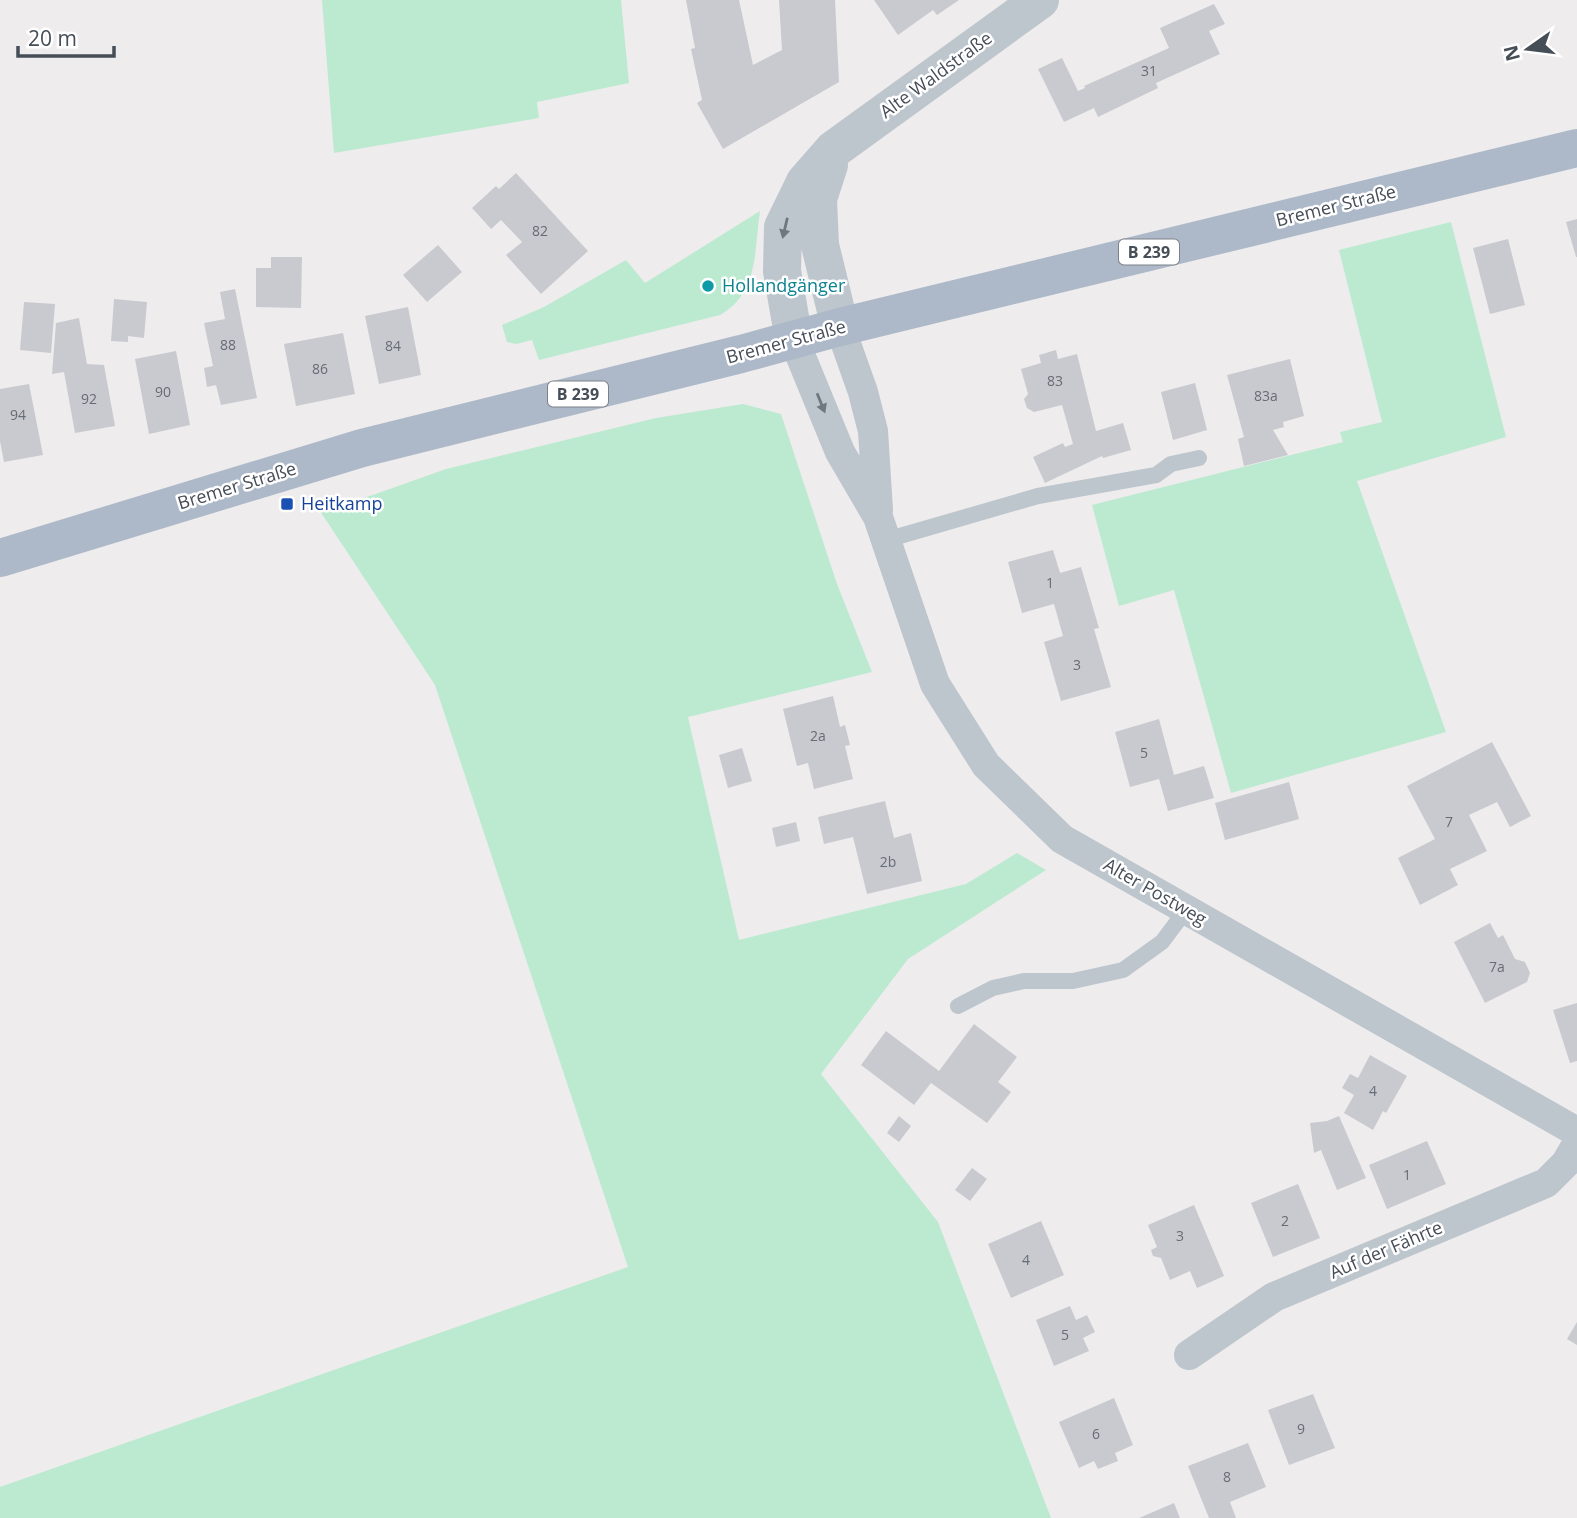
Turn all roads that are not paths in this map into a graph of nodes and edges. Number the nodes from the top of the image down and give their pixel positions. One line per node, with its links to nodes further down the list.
1 (1040, 0): 3 (street, Alte Waldstraße)
2 (1577, 148): 4 (main road, Bremer Straße / B 239)
3 (833, 150): 4 (street); 5 (street, Alte Waldstraße, one-way to 5)
4 (840, 327): 5 (main road, Bremer Straße / B 239); 7 (street, Alter Postweg)
5 (794, 340): 7 (street, Alter Postweg, one-way to 7); 8 (main road, Bremer Straße / B 239)
6 (1199, 458): 7 (lane)
7 (882, 529): 9 (street, Alter Postweg)
8 (0, 558)
9 (1186, 910): 10 (lane); 11 (street, Alter Postweg)
10 (958, 1006)
11 (1577, 1132)
12 (1577, 1144): 13 (street, Auf der Fährte)
13 (1189, 1355)

